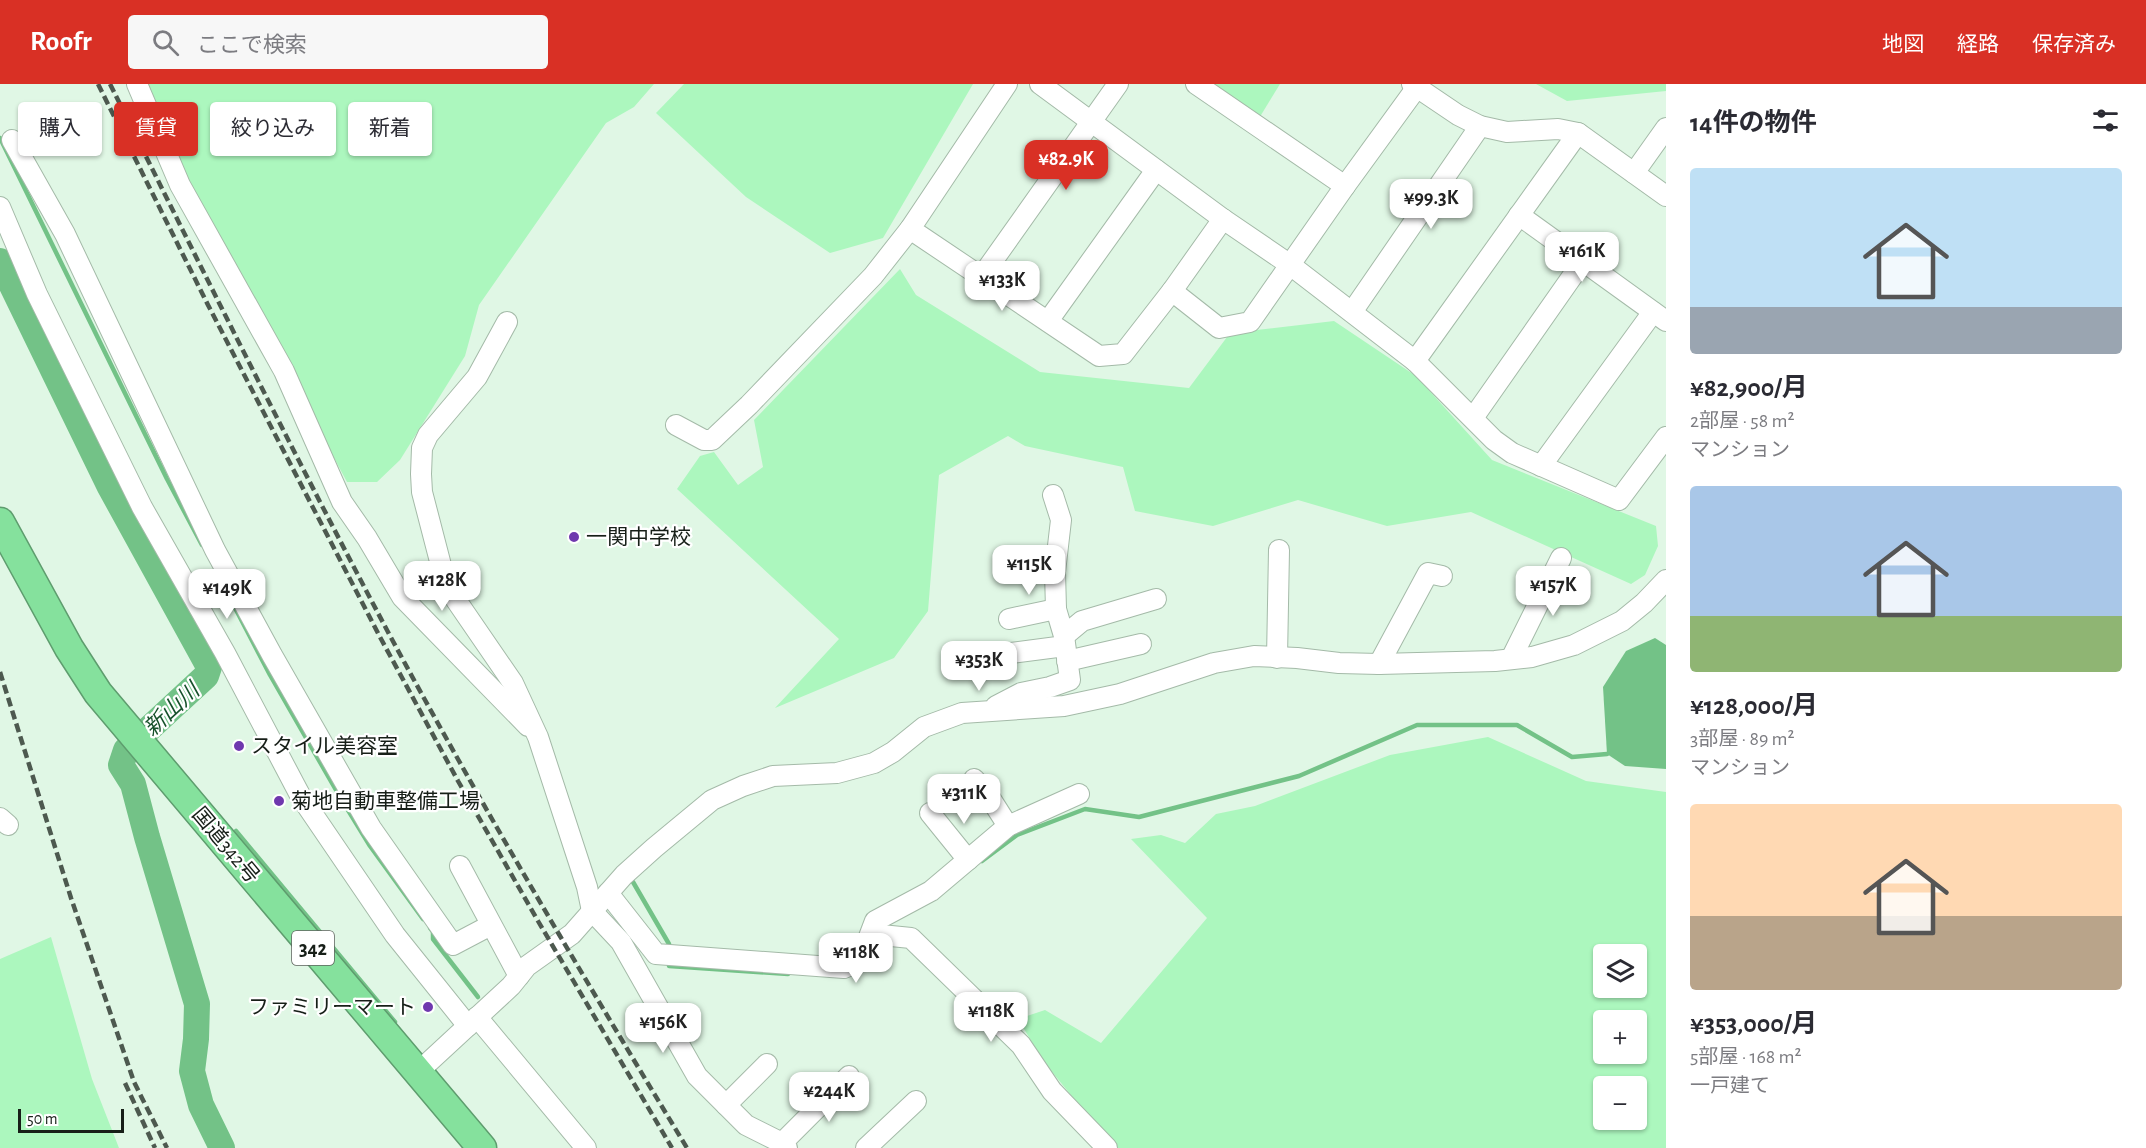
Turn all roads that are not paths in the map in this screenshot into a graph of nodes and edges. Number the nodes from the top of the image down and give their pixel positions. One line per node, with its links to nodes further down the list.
1 (137, 84): 49 (street)
2 (1007, 84): 19 (street)
3 (1040, 84): 7 (street)
4 (1118, 84): 7 (street)
5 (1196, 84): 14 (street)
6 (1415, 86): 8 (street); 14 (street)
7 (1091, 122): 12 (street); 22 (street)
8 (1480, 126): 10 (street); 24 (street)
9 (1666, 128): 13 (street)
10 (1578, 133): 13 (street); 17 (street)
11 (12, 140): 58 (street)
12 (1156, 170): 18 (street); 26 (street)
13 (1634, 173): 15 (street)
14 (1345, 186): 21 (street)
15 (1666, 196)
16 (2, 215): 61 (street)
17 (1519, 215): 20 (street); 28 (street)
18 (1223, 219): 21 (street); 23 (street)
19 (910, 229): 22 (street); 30 (street)
20 (1583, 261): 25 (street); 29 (street)
21 (1289, 264): 23 (street); 24 (street)
22 (982, 276): 26 (street)
23 (1172, 291): 26 (street)
24 (1352, 312): 28 (street)
25 (1659, 316): 32 (street)
26 (1048, 321)
27 (507, 322): 49 (street)
28 (1415, 361): 29 (street)
29 (1473, 418): 32 (street)
30 (676, 424)
31 (1666, 437): 32 (street)
32 (1541, 466)
33 (1053, 495): 40 (street)
34 (0, 522): 63 (highway, 国道342号 / 342)
35 (1279, 550): 45 (street)
36 (1561, 558): 46 (street)
37 (1442, 576): 47 (street)
38 (1666, 580): 46 (street)
39 (1156, 599): 43 (street)
40 (1056, 609): 41 (street); 43 (street)
41 (1009, 619)
42 (1141, 644): 43 (street)
43 (1065, 648): 44 (street); 48 (street)
44 (995, 655)
45 (1277, 657): 47 (street); 48 (street)
46 (1511, 659): 47 (street)
47 (1379, 664)
48 (987, 710): 56 (street)
49 (538, 737): 57 (street)
50 (974, 779): 53 (street)
51 (1079, 794): 53 (street)
52 (930, 813): 54 (street)
53 (1008, 826): 54 (street)
54 (968, 860): 59 (street)
55 (460, 866): 58 (street)
56 (608, 893): 57 (street); 59 (street)
57 (592, 911): 60 (street); 66 (street)
58 (491, 925): 60 (street)
59 (871, 934): 71 (street)
60 (519, 976): 61 (street)
61 (472, 1021): 63 (street); 69 (street)
62 (767, 1064): 66 (street)
63 (418, 1072): 68 (highway, 国道342号 / 342)
64 (849, 1076): 67 (street)
65 (916, 1101): 70 (street)
66 (726, 1105): 67 (street)
67 (784, 1145)
68 (482, 1148)
69 (586, 1148)
70 (866, 1148)
71 (1107, 1148)

